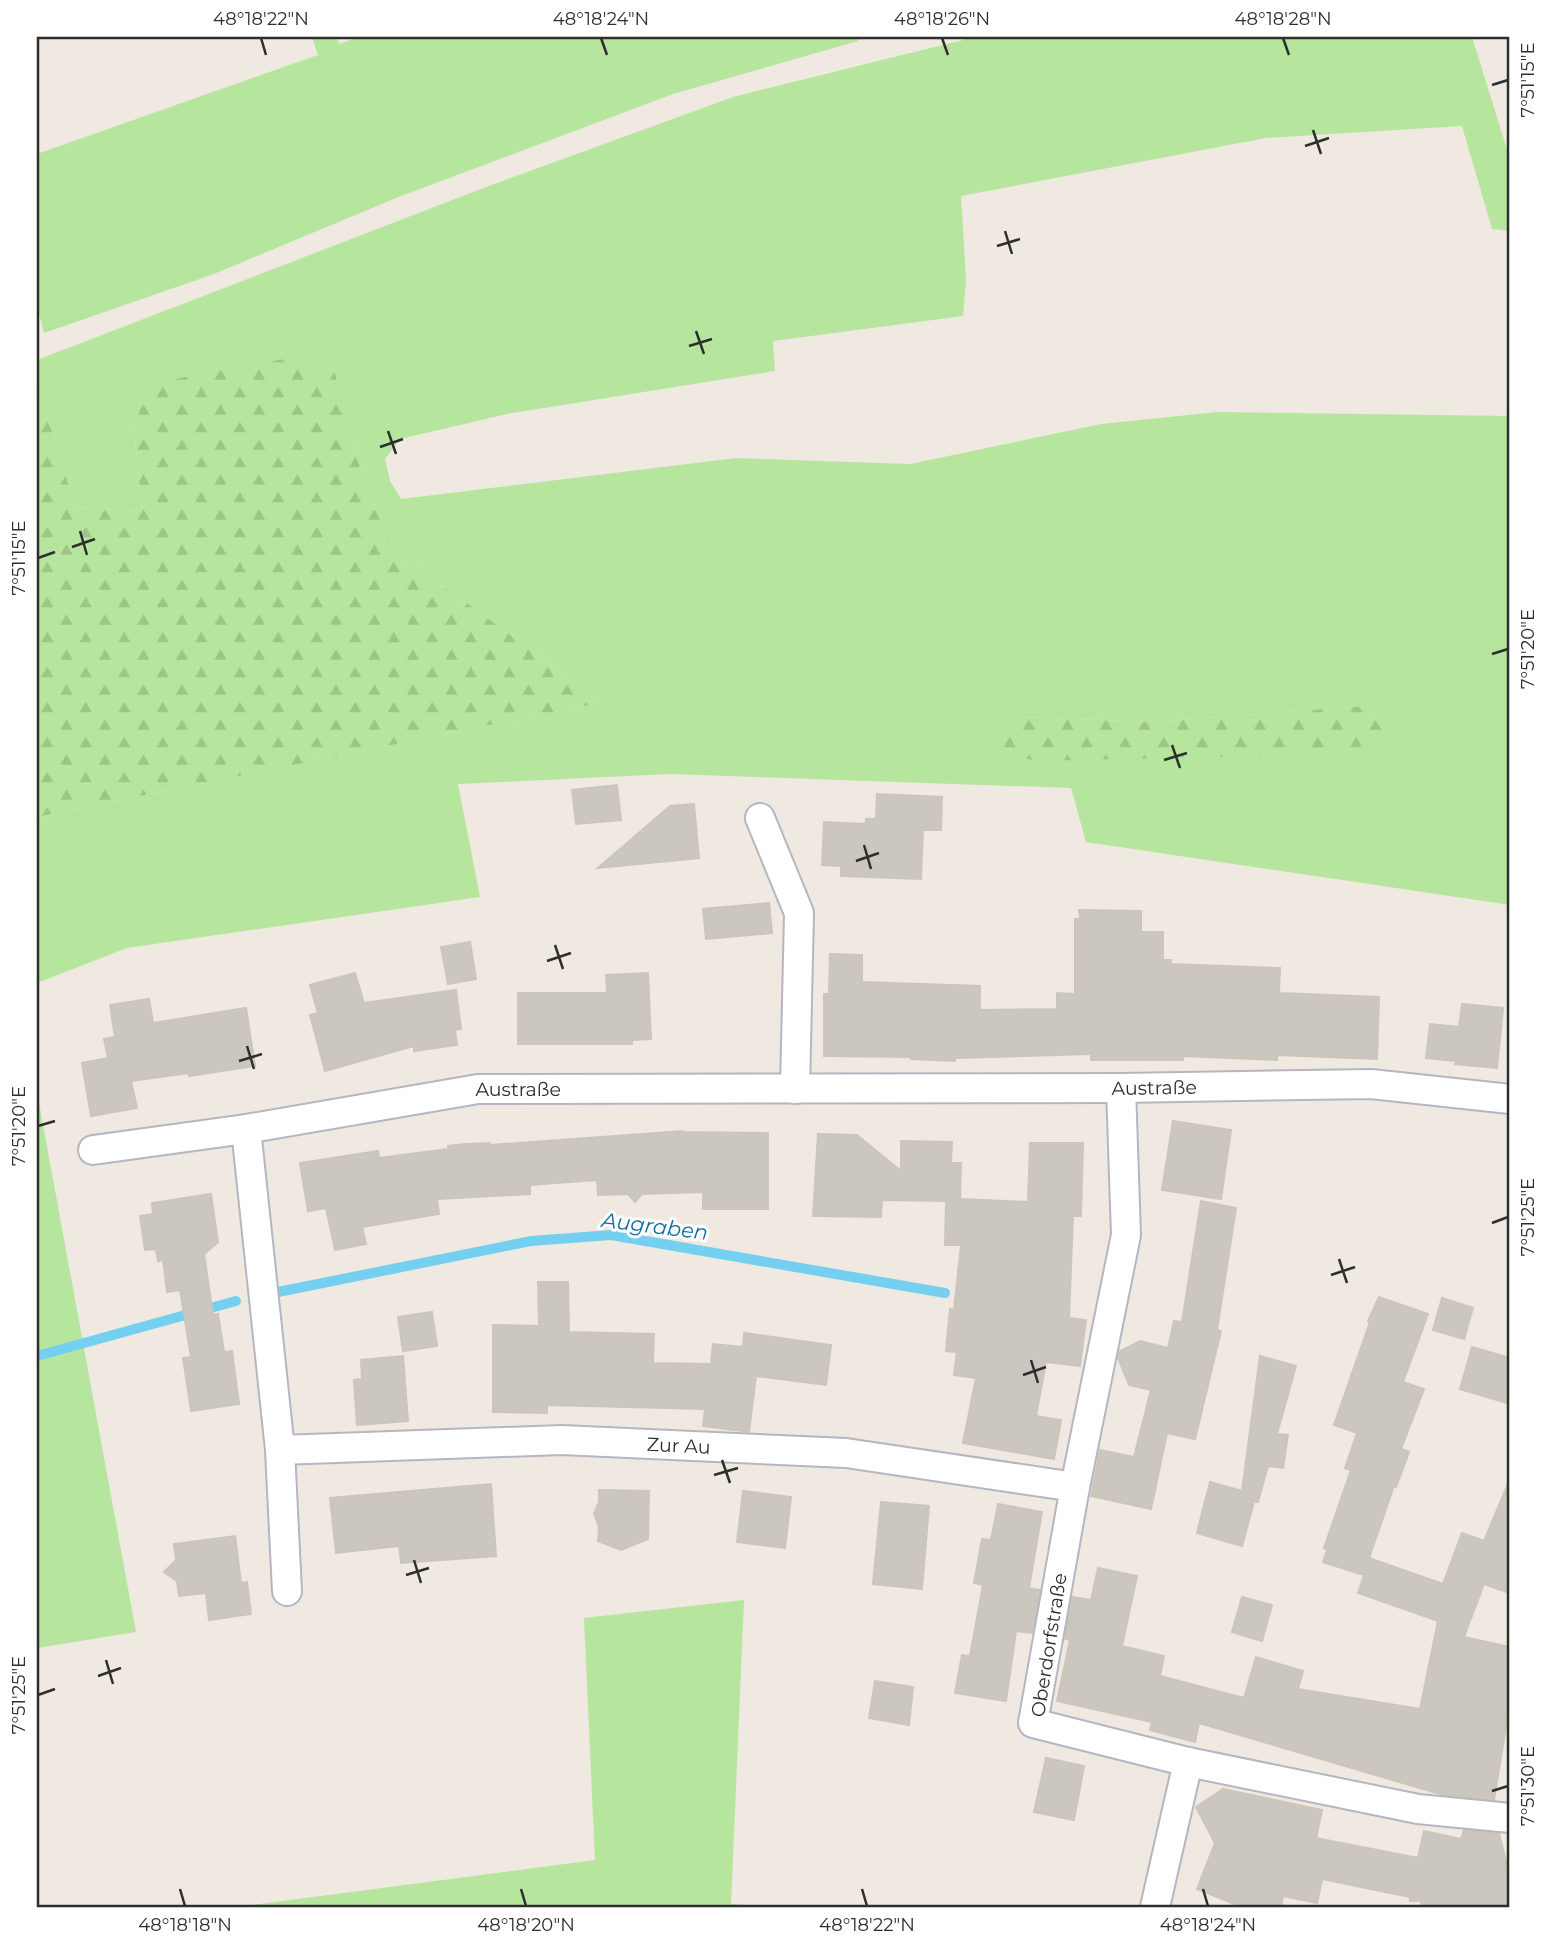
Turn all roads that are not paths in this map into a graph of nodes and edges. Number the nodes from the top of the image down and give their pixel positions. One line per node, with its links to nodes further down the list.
1 (760, 818): 3 (street)
2 (1121, 1088): 3 (street, Austraße); 4 (street, Austraße); 8 (street, Oberdorfstraße)
3 (795, 1089): 5 (street, Austraße)
4 (1510, 1099)
5 (246, 1129): 6 (street, Austraße); 7 (street)
6 (93, 1150)
7 (280, 1450): 8 (street, Zur Au); 9 (street)
8 (1076, 1487): 10 (street, Oberdorfstraße)
9 (287, 1591)
10 (1188, 1762): 11 (street, Oberdorfstraße); 12 (street)
11 (1510, 1818)
12 (1156, 1907)

